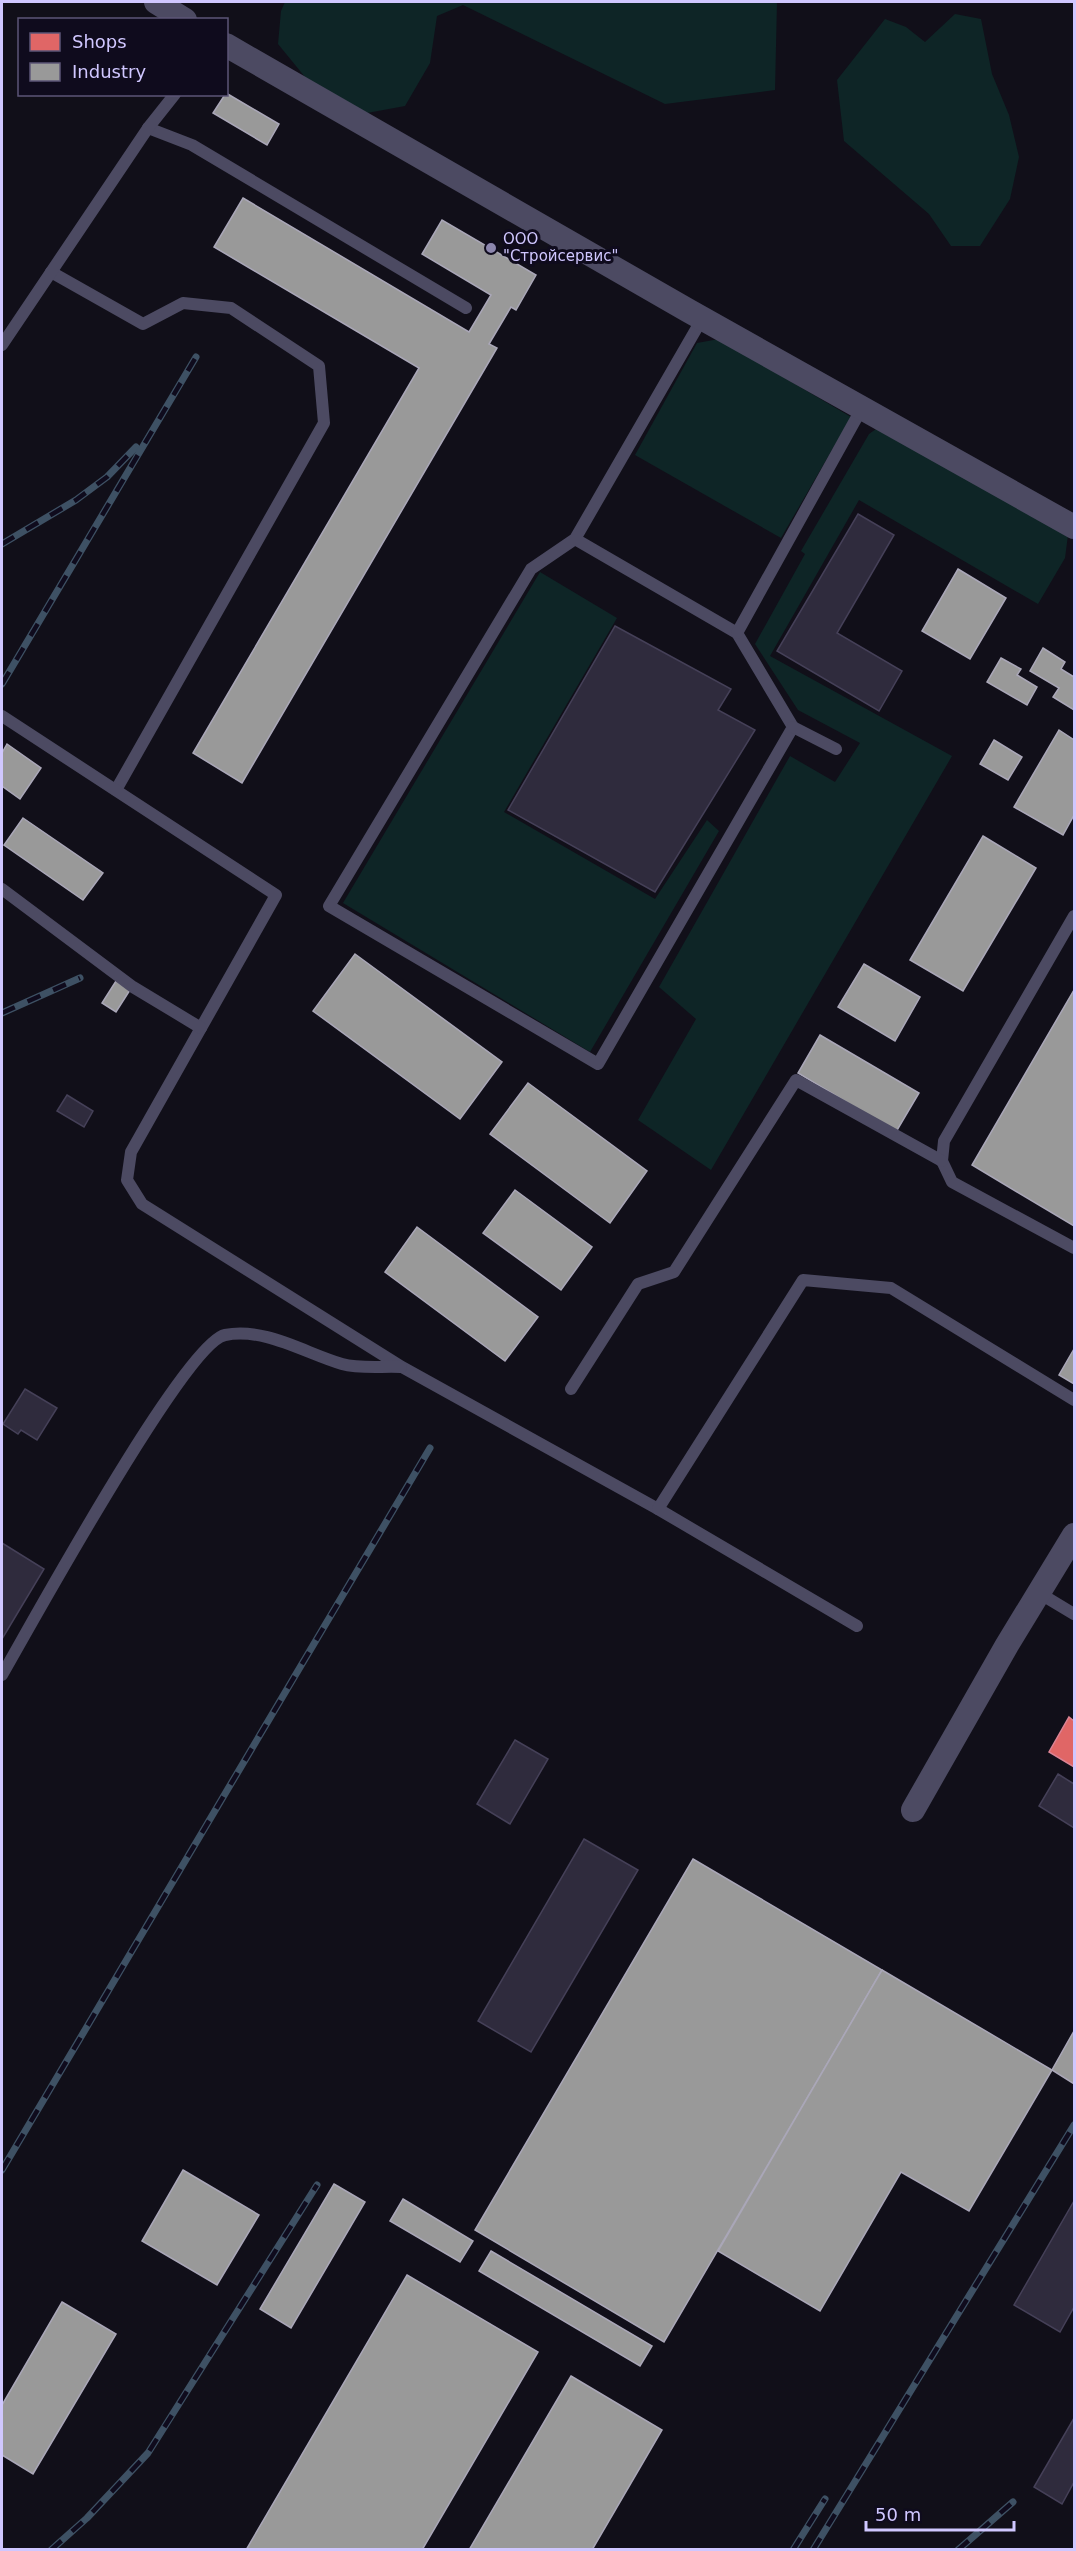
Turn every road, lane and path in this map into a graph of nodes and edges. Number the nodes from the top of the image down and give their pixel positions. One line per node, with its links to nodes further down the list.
1 (156, 2): 2 (street)
2 (182, 18)
3 (228, 46): 8 (street)
4 (173, 96): 5 (lane)
5 (148, 128): 6 (lane); 7 (lane)
6 (51, 272): 9 (lane); 17 (lane)
7 (466, 308)
8 (702, 319): 10 (street); 12 (lane)
9 (2, 345)
10 (862, 408): 11 (street); 13 (lane)
11 (1074, 527)
12 (575, 539): 13 (lane); 15 (lane)
13 (737, 633): 15 (lane)
14 (2, 716): 17 (lane)
15 (793, 727): 16 (lane)
16 (836, 749)
17 (116, 790): 20 (lane)
18 (2, 889): 20 (lane)
19 (1074, 916): 21 (lane)
20 (201, 1028): 23 (lane)
21 (942, 1161): 22 (lane); 24 (lane)
22 (1074, 1248)
23 (402, 1367): 26 (lane); 31 (lane)
24 (571, 1389)
25 (1074, 1400): 26 (lane)
26 (658, 1509): 30 (lane)
27 (1074, 1535): 28 (street)
28 (1039, 1593): 29 (lane); 32 (street)
29 (1074, 1614)
30 (857, 1626)
31 (2, 1675)
32 (913, 1810)

